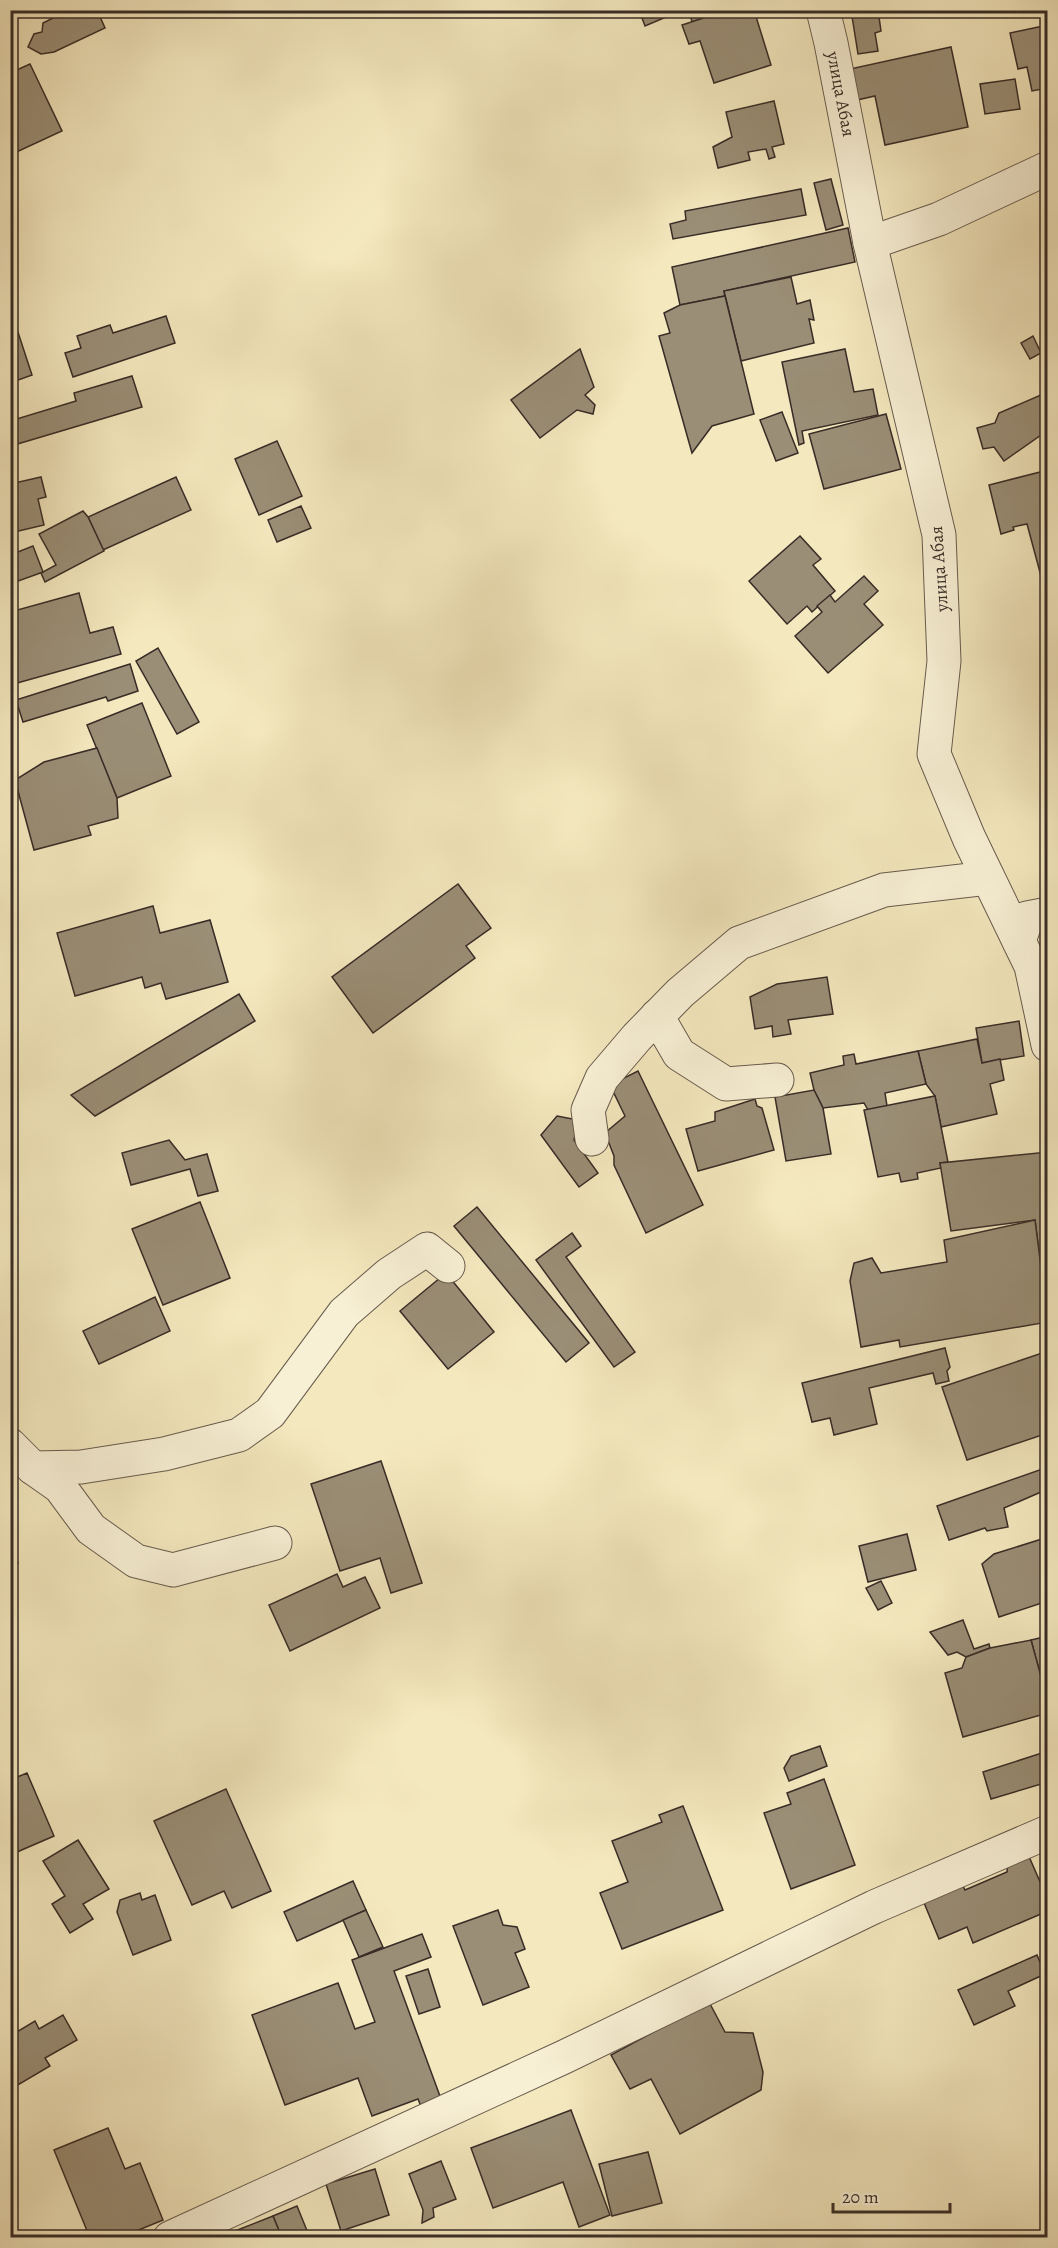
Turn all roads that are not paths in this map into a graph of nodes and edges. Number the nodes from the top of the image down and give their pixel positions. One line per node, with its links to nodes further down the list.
1 (822, 10): 3 (street, улица Абая)
2 (1047, 168): 3 (street)
3 (870, 243): 4 (street, улица Абая)
4 (988, 878): 6 (street, улица Абая); 7 (street)
5 (1047, 915): 6 (street)
6 (1019, 941): 8 (street, улица Абая)
7 (657, 1016): 9 (street); 10 (street)
8 (1047, 1045)
9 (777, 1080)
10 (592, 1139)
11 (447, 1266): 13 (street)
12 (10, 1444): 13 (street)
13 (33, 1467): 14 (street)
14 (275, 1543)
15 (1047, 1832): 16 (street)
16 (170, 2238)

